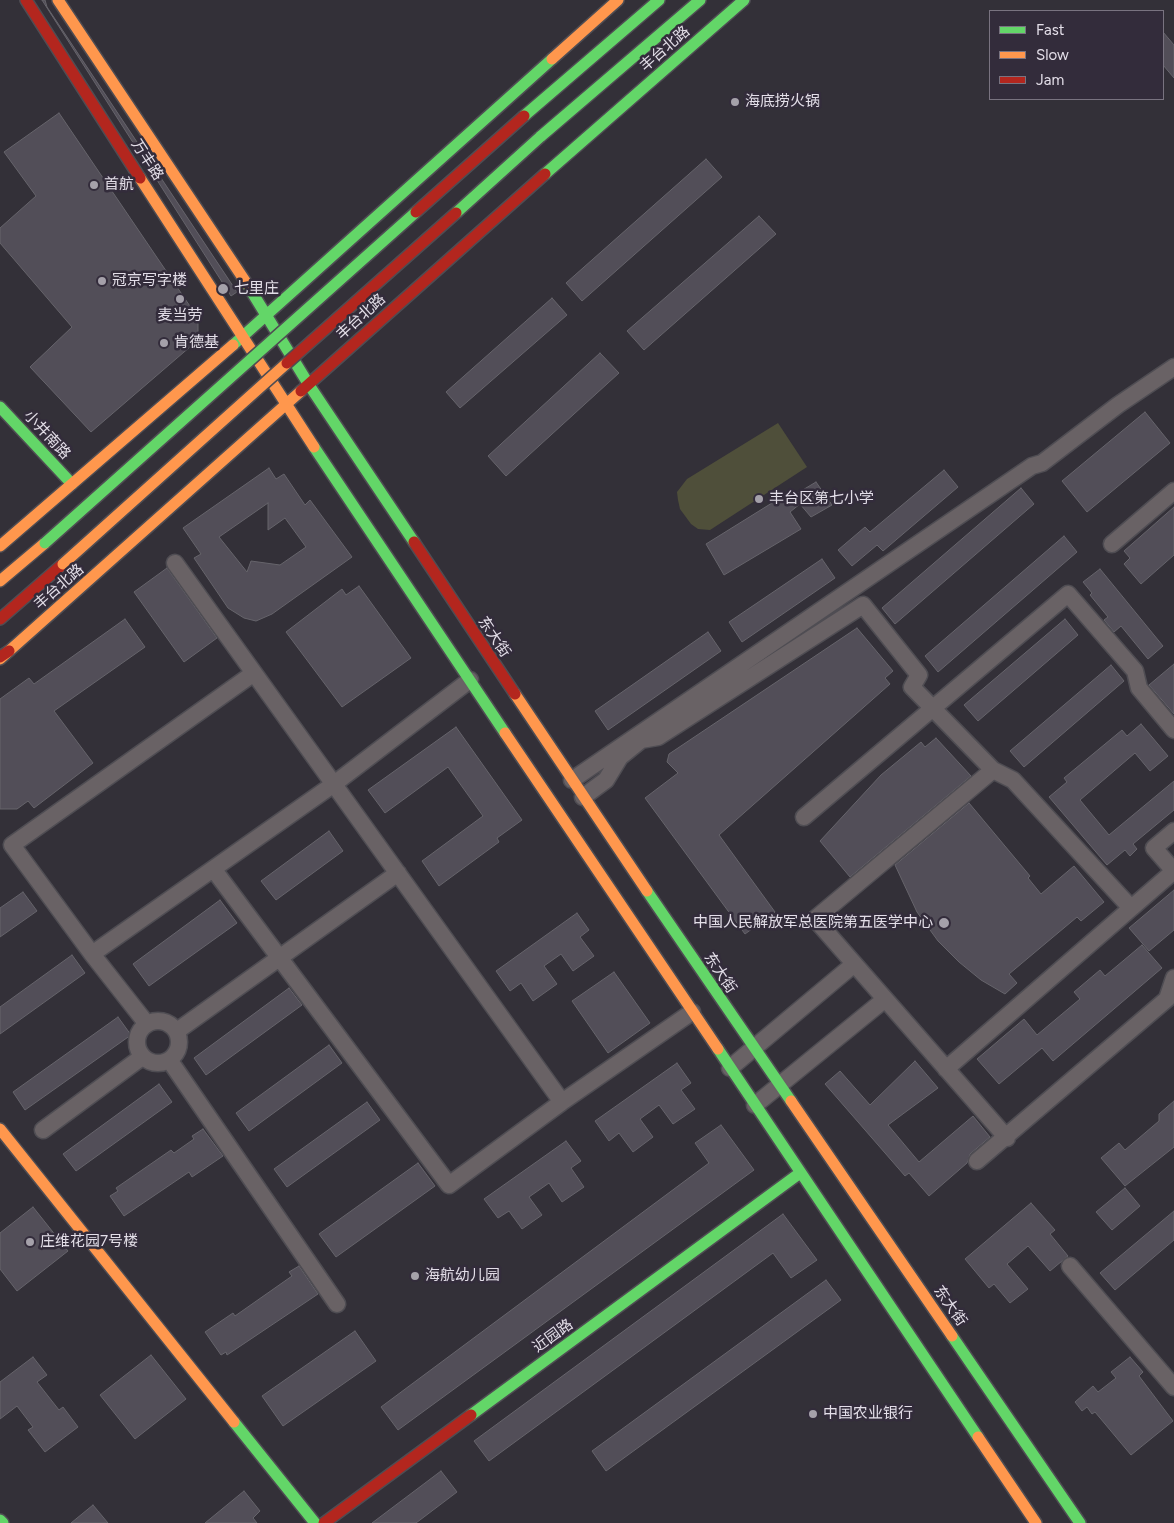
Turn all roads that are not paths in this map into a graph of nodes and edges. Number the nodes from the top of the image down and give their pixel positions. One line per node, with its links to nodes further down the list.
1 (26, 0): 8 (main road, 万丰路)
2 (58, 0): 7 (main road, 万丰路)
3 (618, 0): 7 (main road)
4 (659, 0): 20 (main road, bridge)
5 (700, 0): 21 (main road, 丰台北路, bridge)
6 (744, 0): 10 (main road, 丰台北路)
7 (267, 313): 8 (main road); 10 (main road, 万丰路)
8 (242, 337): 11 (main road, 万丰路); 13 (main road)
9 (1174, 367): 28 (street)
10 (309, 385): 11 (main road, 丰台北路); 28 (main road, 东大街)
11 (286, 406): 16 (main road, 丰台北路); 24 (main road)
12 (0, 407): 14 (main road, 小井南路)
13 (140, 426): 14 (main road); 16 (main road)
14 (72, 484): 18 (main road)
15 (1174, 491): 17 (street)
16 (166, 511): 22 (main road, 丰台北路)
17 (1112, 544)
18 (0, 546)
19 (175, 563): 23 (street)
20 (0, 581)
21 (0, 619)
22 (3, 655)
23 (254, 673): 29 (street); 37 (street)
24 (470, 680): 29 (street); 43 (main road)
25 (934, 709): 26 (street); 27 (street); 30 (street); 31 (street)
26 (1174, 730)
27 (992, 770): 36 (street); 39 (street)
28 (572, 780): 30 (main road, 东大街)
29 (334, 784): 33 (street); 35 (street)
30 (583, 797): 46 (main road, 东大街)
31 (804, 817)
32 (1174, 831): 34 (street)
33 (214, 870): 37 (street); 38 (street)
34 (1174, 871): 36 (street)
35 (398, 873): 38 (street); 52 (street)
36 (1131, 908): 50 (street)
37 (92, 954): 44 (street)
38 (279, 959): 45 (street); 52 (street)
39 (853, 965): 41 (street); 46 (street)
40 (1174, 978): 42 (street)
41 (884, 1000): 50 (street); 51 (street)
42 (1170, 1004): 56 (street)
43 (692, 1012): 49 (main road); 52 (street)
44 (146, 1024): 45 (street); 47 (street)
45 (177, 1031): 48 (street)
46 (754, 1049): 49 (street); 51 (main road, 东大街)
47 (142, 1057): 48 (street); 55 (street)
48 (170, 1061): 60 (street)
49 (730, 1068): 53 (main road)
50 (946, 1070): 56 (street)
51 (779, 1086): 53 (street); 67 (main road, 东大街)
52 (562, 1102)
53 (755, 1105): 58 (main road)
54 (0, 1129): 64 (main road)
55 (43, 1130)
56 (1007, 1138): 57 (street)
57 (977, 1161)
58 (800, 1173): 65 (main road, 近园路); 66 (main road)
59 (1070, 1266): 61 (street)
60 (336, 1304)
61 (1174, 1387)
62 (0, 1520): 63 (main road)
63 (2, 1523)
64 (315, 1523)
65 (324, 1523)
66 (1036, 1523)
67 (1080, 1523)

